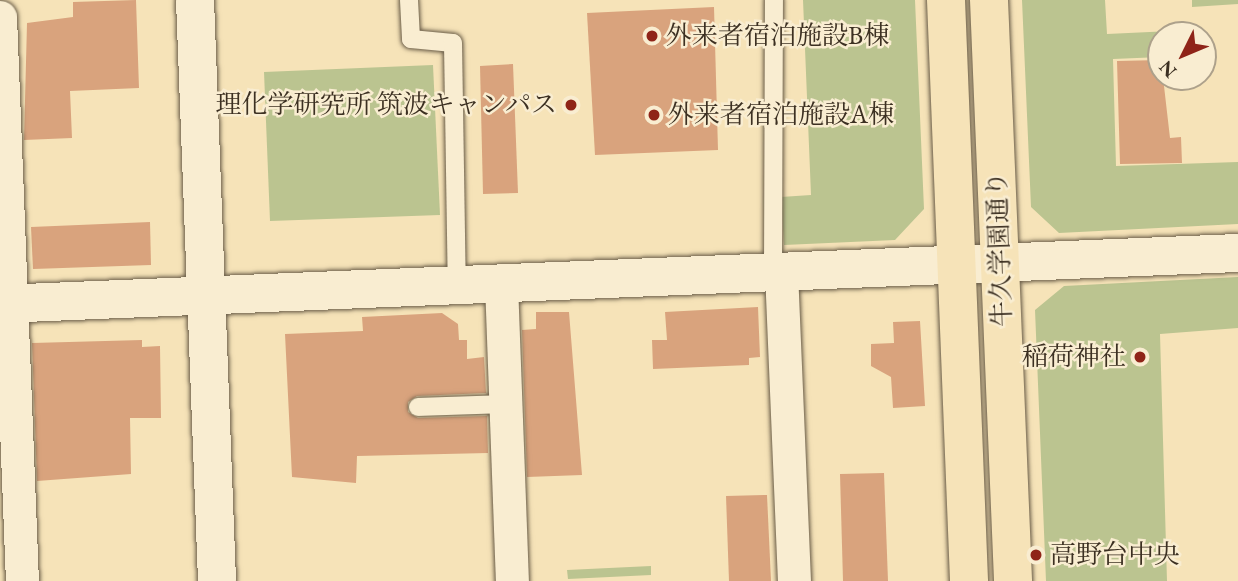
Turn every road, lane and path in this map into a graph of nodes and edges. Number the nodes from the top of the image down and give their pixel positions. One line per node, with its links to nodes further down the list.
1 (195, 0): 13 (street)
2 (409, 0): 12 (lane)
3 (774, 0): 10 (lane)
4 (946, 0): 9 (highway, 牛久学園通り)
5 (989, 0): 8 (highway, 牛久学園通り)
6 (0, 17): 14 (street)
7 (1238, 253): 8 (street)
8 (1001, 261): 9 (street); 22 (highway, 牛久学園通り)
9 (957, 263): 10 (street); 21 (highway, 牛久学園通り)
10 (777, 271): 11 (street); 20 (street)
11 (501, 283): 12 (street); 15 (street)
12 (457, 285): 13 (street)
13 (206, 296): 14 (street); 18 (street)
14 (6, 304): 17 (street)
15 (505, 404): 16 (lane); 19 (street)
16 (418, 407)
17 (22, 581)
18 (217, 581)
19 (512, 581)
20 (794, 581)
21 (969, 581)
22 (1013, 581)

